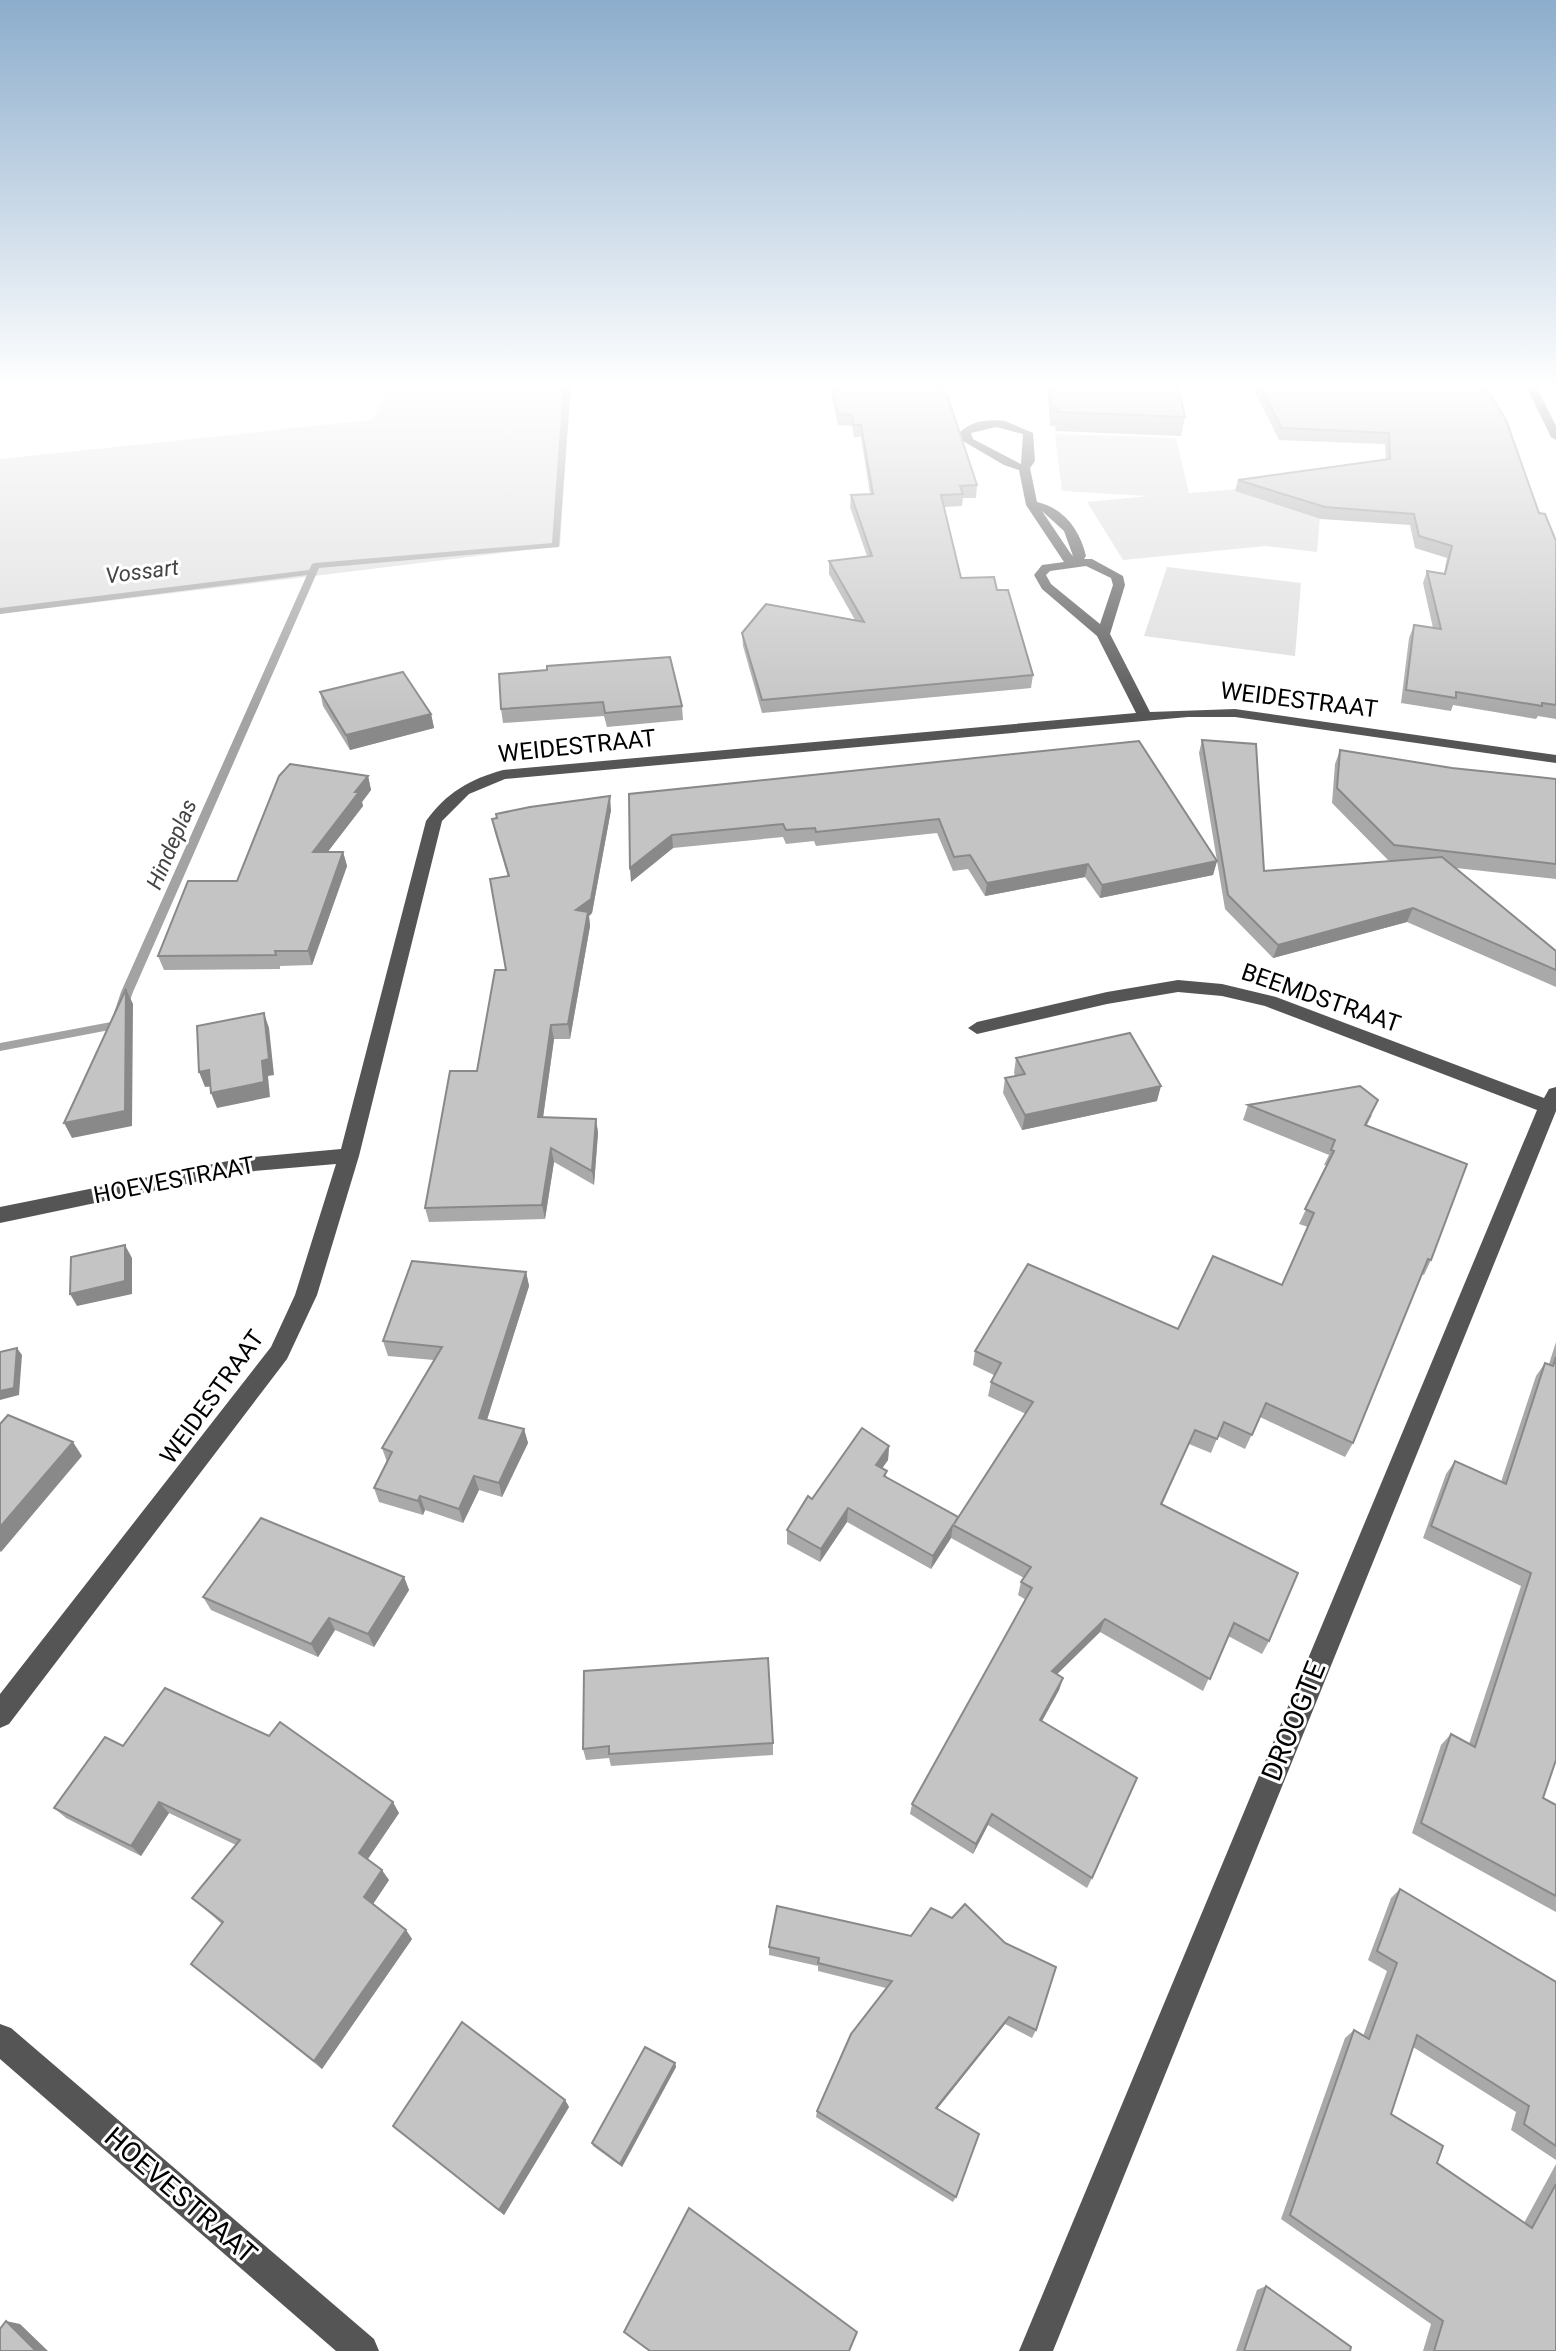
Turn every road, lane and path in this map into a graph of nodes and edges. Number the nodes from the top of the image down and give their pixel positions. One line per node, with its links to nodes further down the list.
1 (1030, 496): 2 (street)
2 (1073, 562): 3 (street); 3 (street)
3 (1103, 634): 4 (street)
4 (1144, 715): 5 (street, WEIDESTRAAT); 8 (street, WEIDESTRAAT)
5 (1556, 759)
6 (977, 1028): 7 (street, BEEMDSTRAAT)
7 (1552, 1101): 13 (street, DROOGTE)
8 (349, 1156): 9 (street, HOEVESTRAAT); 10 (street, WEIDESTRAAT)
9 (0, 1215)
10 (0, 1715)
11 (0, 2039): 12 (street, HOEVESTRAAT)
12 (362, 2351)
13 (1036, 2351)

